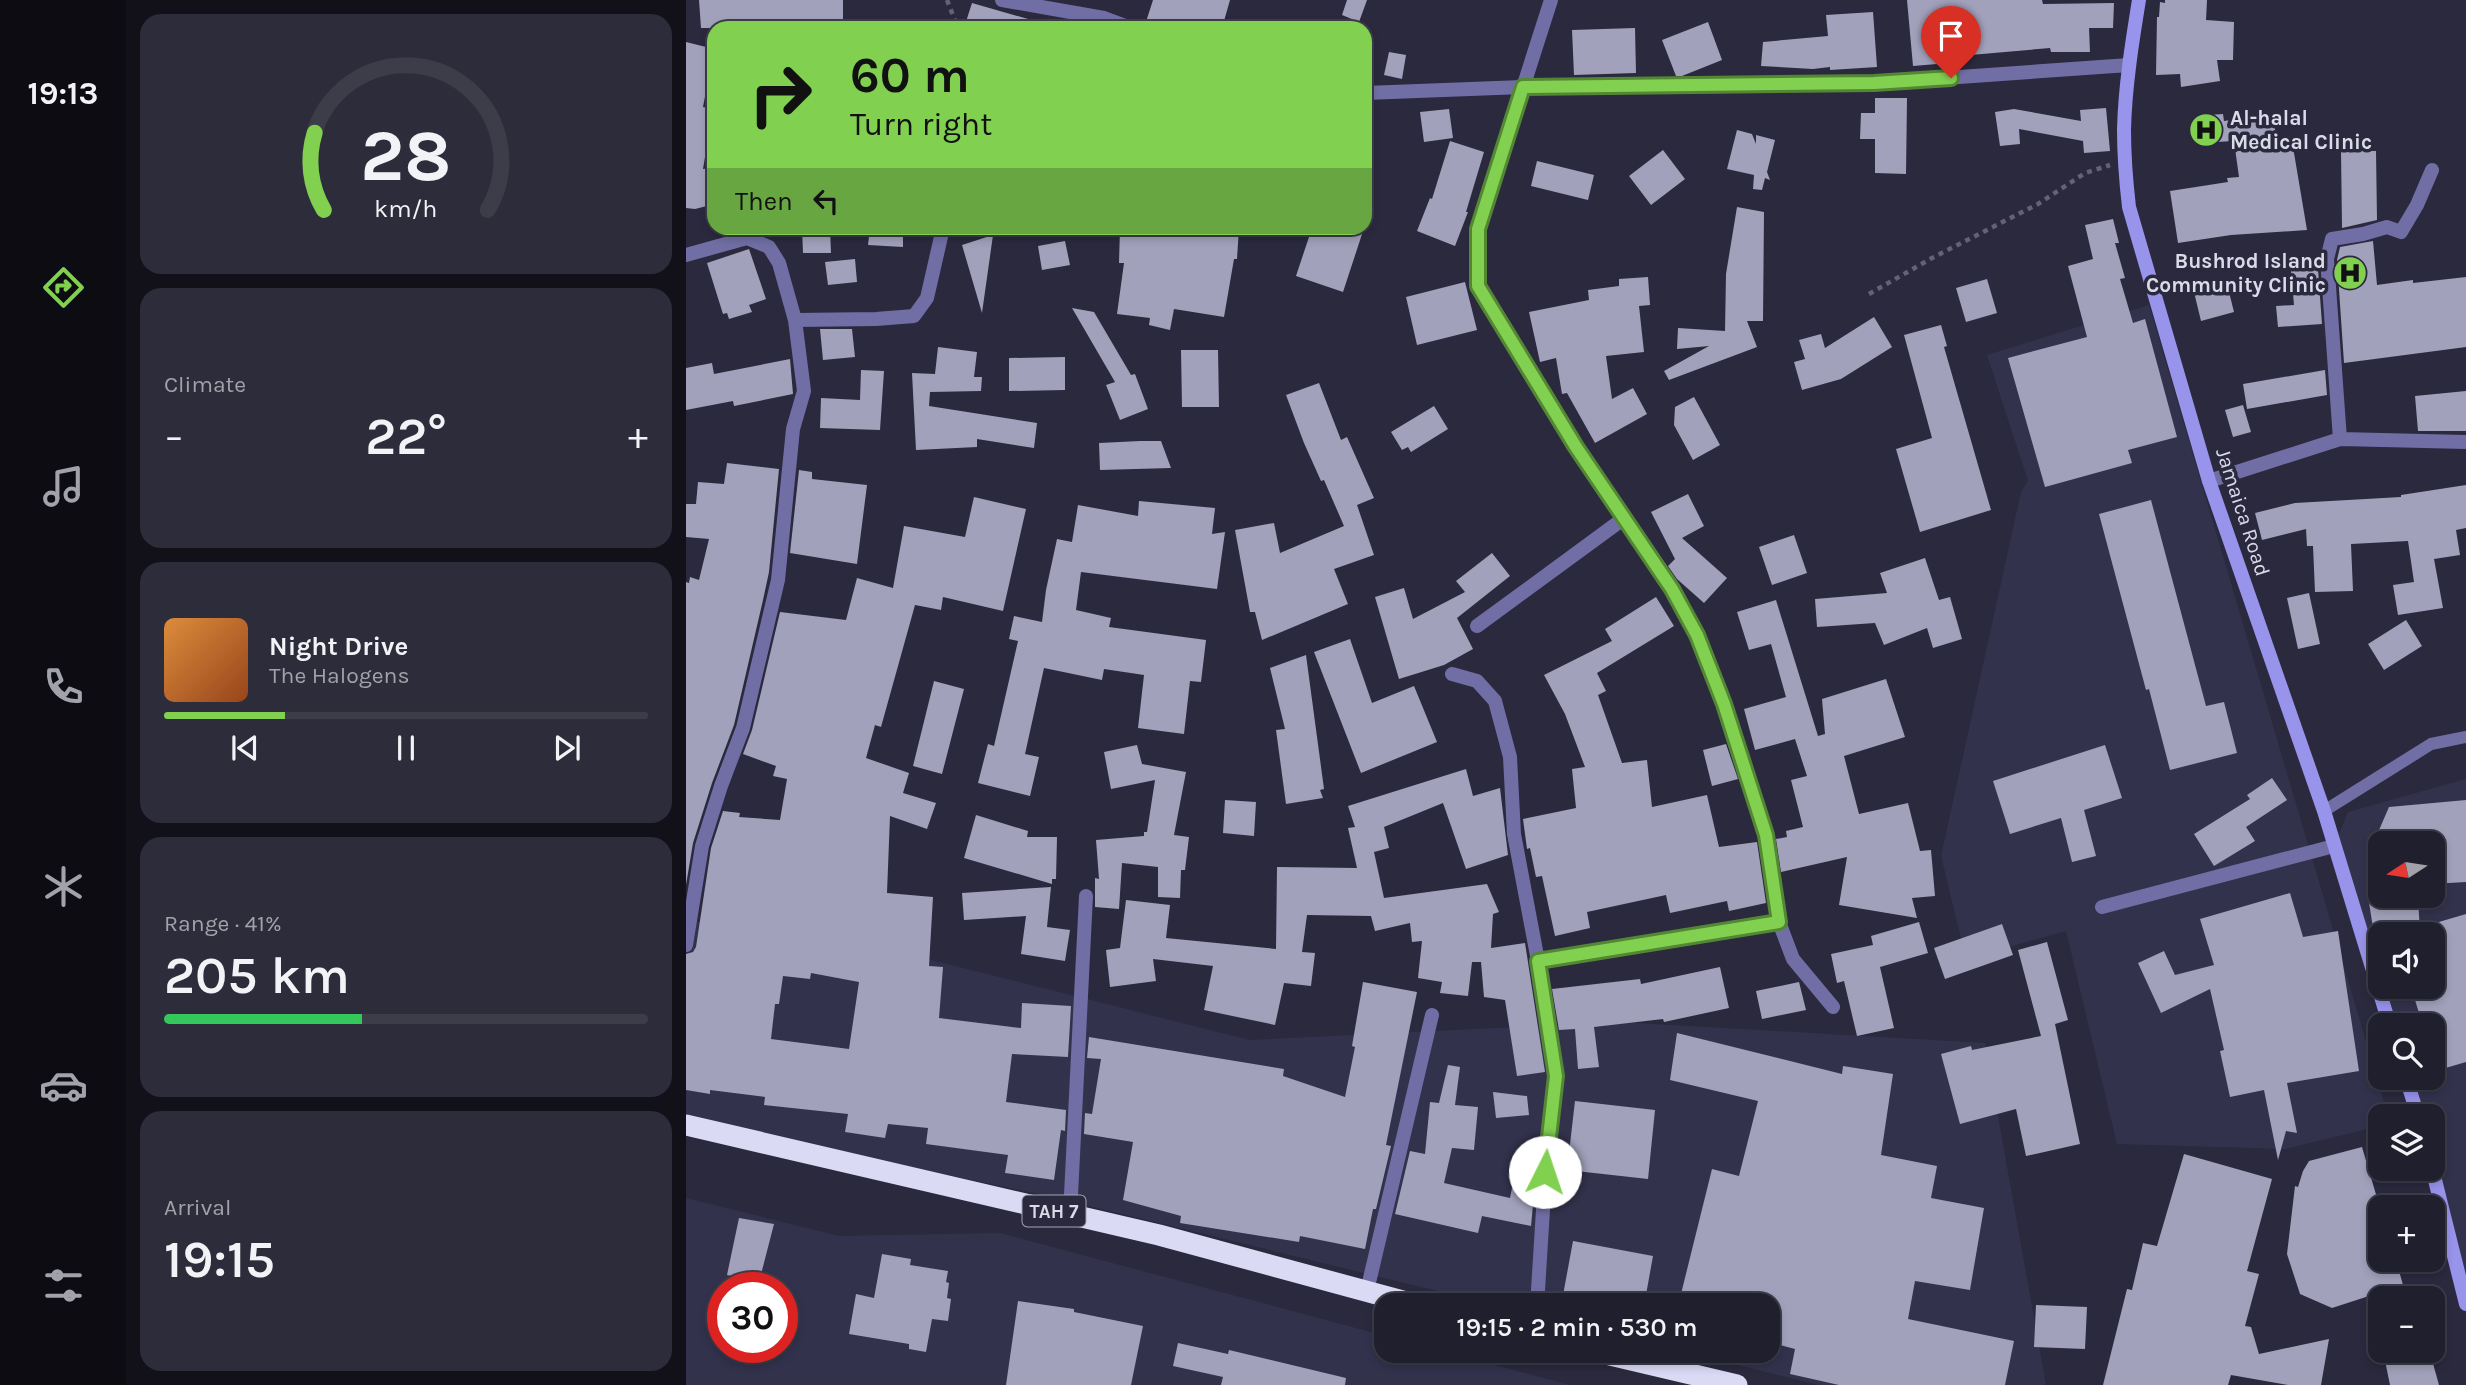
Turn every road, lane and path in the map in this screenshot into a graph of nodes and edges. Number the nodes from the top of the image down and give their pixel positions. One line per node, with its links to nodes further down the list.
1 (947, 0): 5 (path)
2 (1002, 0): 6 (street)
3 (1551, 0): 8 (street)
4 (2138, 0): 7 (street, Jamaica Road)
5 (955, 21)
6 (1092, 21)
7 (2129, 65): 8 (street); 10 (street, Jamaica Road)
8 (1523, 87): 9 (street); 19 (street)
9 (1372, 93)
10 (2124, 160): 14 (path); 18 (street, Jamaica Road)
11 (2432, 170): 16 (street)
12 (941, 235): 15 (street)
13 (686, 256): 15 (street)
14 (1869, 294)
15 (795, 320): 28 (street)
16 (2340, 439): 17 (street); 18 (street)
17 (2466, 442)
18 (2209, 481): 23 (street, Jamaica Road)
19 (1623, 519): 20 (street); 27 (street)
20 (1477, 626)
21 (1452, 674): 29 (street)
22 (2466, 737): 23 (lane)
23 (2324, 811): 24 (street, Jamaica Road)
24 (2334, 846): 26 (street); 31 (street, Jamaica Road)
25 (1086, 896): 35 (street)
26 (2102, 907)
27 (1779, 922): 29 (street); 30 (street)
28 (686, 945)
29 (1538, 961): 38 (street)
30 (1833, 1007)
31 (2386, 1013)
32 (1432, 1015): 36 (street)
33 (686, 1125): 35 (highway, TAH 7)
34 (2435, 1181): 39 (street)
35 (1070, 1215): 36 (highway, TAH 7)
36 (1367, 1291): 37 (highway, TAH 7)
37 (1374, 1293)
38 (1538, 1293)
39 (2466, 1304)
40 (1644, 1363): 41 (highway)
41 (1737, 1385)

